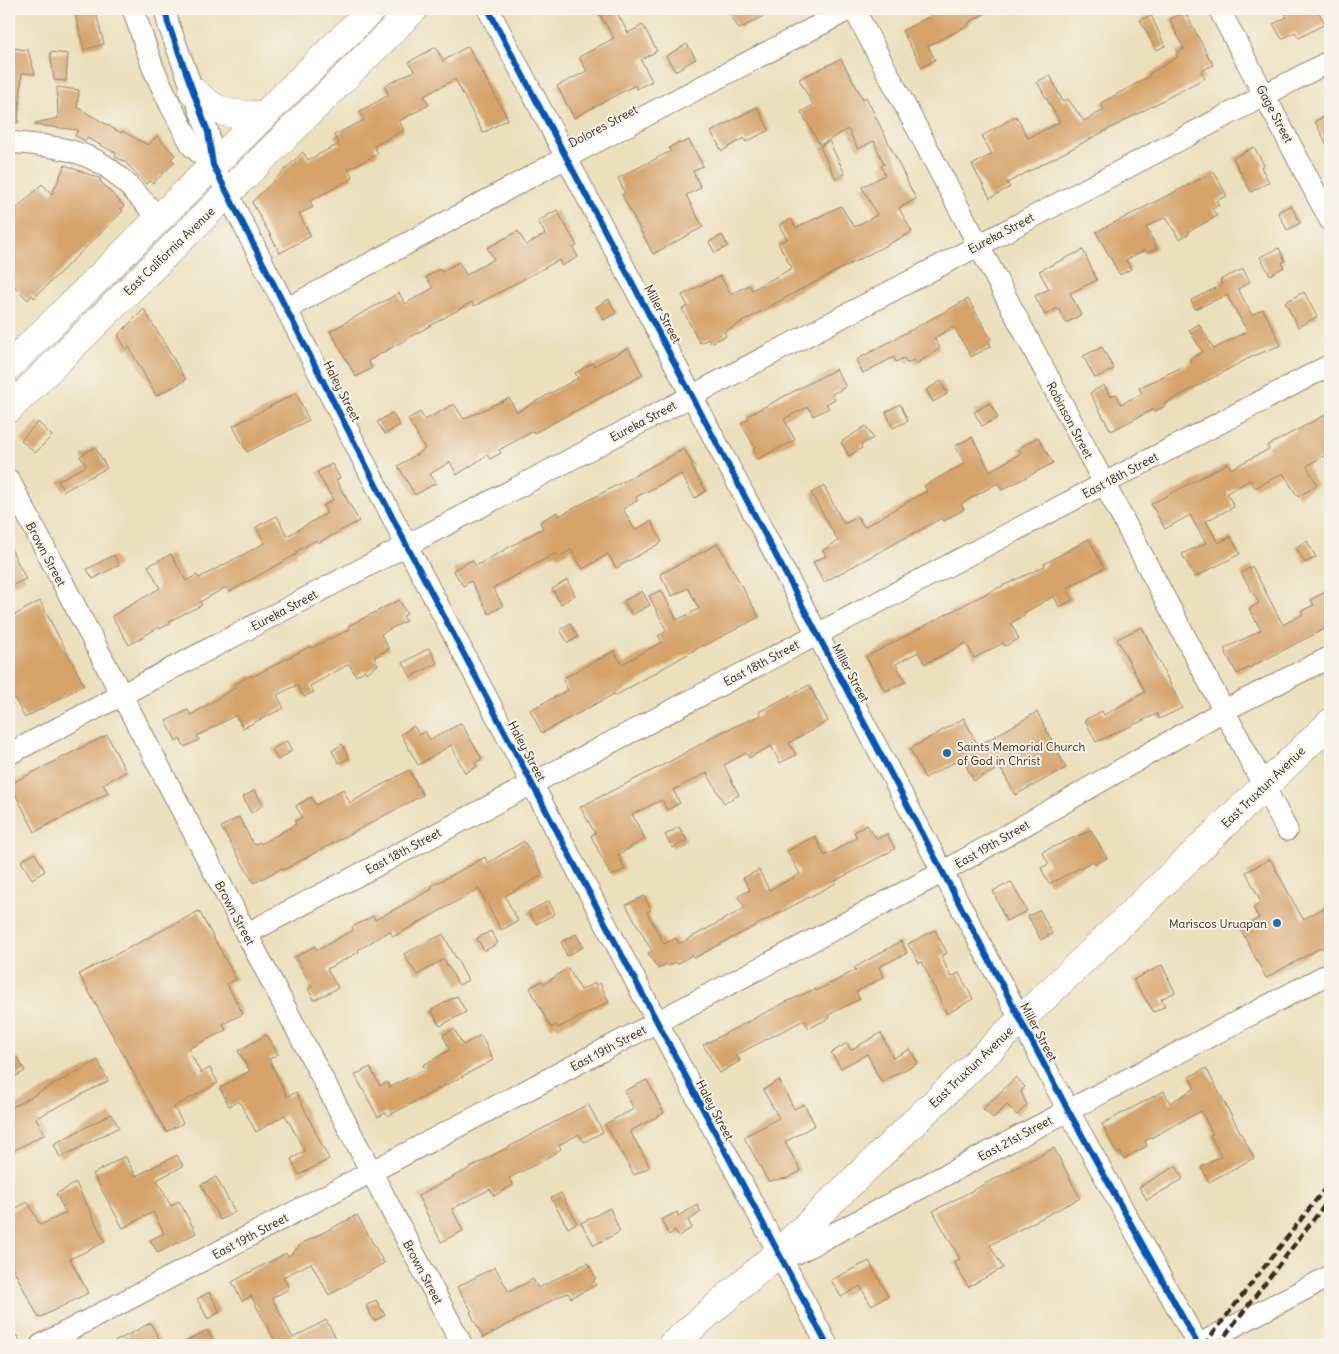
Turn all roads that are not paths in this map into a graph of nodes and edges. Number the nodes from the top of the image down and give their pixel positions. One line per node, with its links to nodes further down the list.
1 (133, 9): 15 (street)
2 (165, 9): 10 (street)
3 (372, 9): 12 (main road)
4 (414, 9): 16 (main road, East California Avenue)
5 (488, 9): 14 (street, Miller Street)
6 (850, 9): 14 (street, Dolores Street)
7 (854, 9): 19 (street, Robinson Street)
8 (1219, 9): 11 (street, Gage Street)
9 (1330, 61): 11 (street, Eureka Street)
10 (193, 91): 12 (main road); 15 (street)
11 (1265, 95): 18 (street, Gage Street); 19 (street, Eureka Street)
12 (263, 115): 15 (main road)
13 (9, 142): 17 (street)
14 (567, 157): 20 (street, Dolores Street); 23 (street, Miller Street)
15 (213, 165): 16 (street, Haley Street); 17 (main road)
16 (228, 193): 20 (street, Haley Street); 24 (main road, East California Avenue)
17 (159, 218): 22 (main road)
18 (1330, 220)
19 (979, 245): 23 (street, Eureka Street); 26 (street, Robinson Street)
20 (288, 308): 27 (street, Haley Street)
21 (1330, 365): 26 (street, East 18th Street)
22 (9, 366)
23 (693, 395): 27 (street, Eureka Street); 28 (street, Miller Street)
24 (9, 409)
25 (9, 480): 30 (street, Brown Street)
26 (1104, 484): 28 (street, East 18th Street); 31 (street, Robinson Street)
27 (406, 546): 30 (street, Eureka Street); 34 (street, Haley Street)
28 (818, 634): 34 (street, East 18th Street); 37 (street, Miller Street)
29 (1330, 657): 31 (street, East 19th Street)
30 (121, 696): 33 (street, Eureka Street); 38 (street, Brown Street)
31 (1223, 711): 35 (street, Robinson Street); 37 (street, East 19th Street)
32 (1330, 722): 35 (main road, East Truxtun Avenue)
33 (9, 754)
34 (532, 784): 38 (street, East 18th Street); 41 (street, Haley Street)
35 (1263, 787): 36 (street, Robinson Street); 40 (main road, East Truxtun Avenue)
36 (1287, 830)
37 (943, 872): 40 (street, Miller Street); 41 (street, East 19th Street)
38 (246, 934): 43 (street, Brown Street)
39 (1330, 973): 42 (street, East 21st Street)
40 (1020, 1020): 42 (street, Miller Street); 44 (main road, East Truxtun Avenue)
41 (657, 1022): 43 (street, East 19th Street); 44 (street, Haley Street)
42 (1068, 1110): 44 (street, East 21st Street); 50 (street, Miller Street)
43 (371, 1172): 46 (street, East 19th Street); 47 (street, Brown Street)
44 (778, 1253): 48 (main road, East Truxtun Avenue); 49 (street, Haley Street)
45 (1330, 1276): 50 (street)
46 (41, 1345)
47 (462, 1345)
48 (672, 1345)
49 (827, 1345)
50 (1198, 1345)

